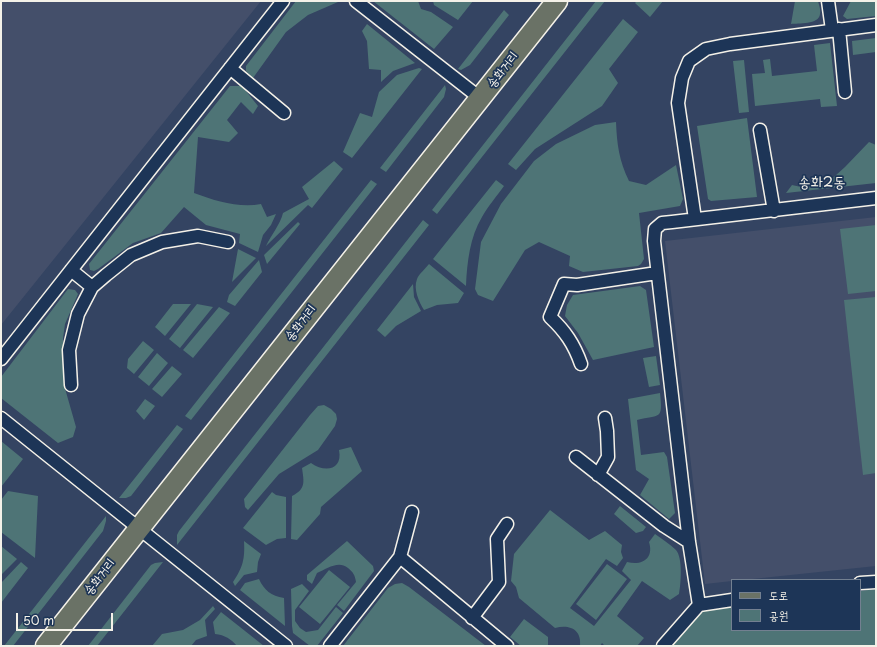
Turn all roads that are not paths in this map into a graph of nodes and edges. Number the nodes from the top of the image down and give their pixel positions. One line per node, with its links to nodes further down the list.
1 (282, 1): 7 (street)
2 (356, 1): 9 (street)
3 (557, 1): 9 (main road, 송화거리)
4 (828, 1): 6 (street)
5 (876, 25): 6 (street)
6 (836, 29): 8 (street); 14 (street)
7 (230, 68): 10 (street); 16 (street)
8 (845, 92)
9 (480, 98): 28 (main road, 송화거리)
10 (284, 113)
11 (760, 130): 13 (street)
12 (876, 198): 13 (street)
13 (774, 211): 14 (street)
14 (695, 220): 17 (street)
15 (228, 242): 18 (street)
16 (72, 270): 18 (street); 19 (street)
17 (657, 273): 20 (street); 29 (street)
18 (92, 287): 21 (street)
19 (1, 359)
20 (581, 364)
21 (71, 385)
22 (1, 418): 28 (street)
23 (605, 418): 25 (street)
24 (576, 458): 25 (street)
25 (598, 475): 29 (street)
26 (412, 512): 30 (street)
27 (507, 524): 35 (street)
28 (138, 529): 36 (main road, 송화거리); 37 (street)
29 (689, 542): 34 (street)
30 (400, 557): 35 (street); 38 (street)
31 (876, 582): 32 (street)
32 (861, 584)
33 (731, 600): 34 (street)
34 (699, 604): 40 (street)
35 (472, 618): 39 (street)
36 (46, 646)
37 (286, 646)
38 (330, 646)
39 (508, 646)
40 (663, 646)

